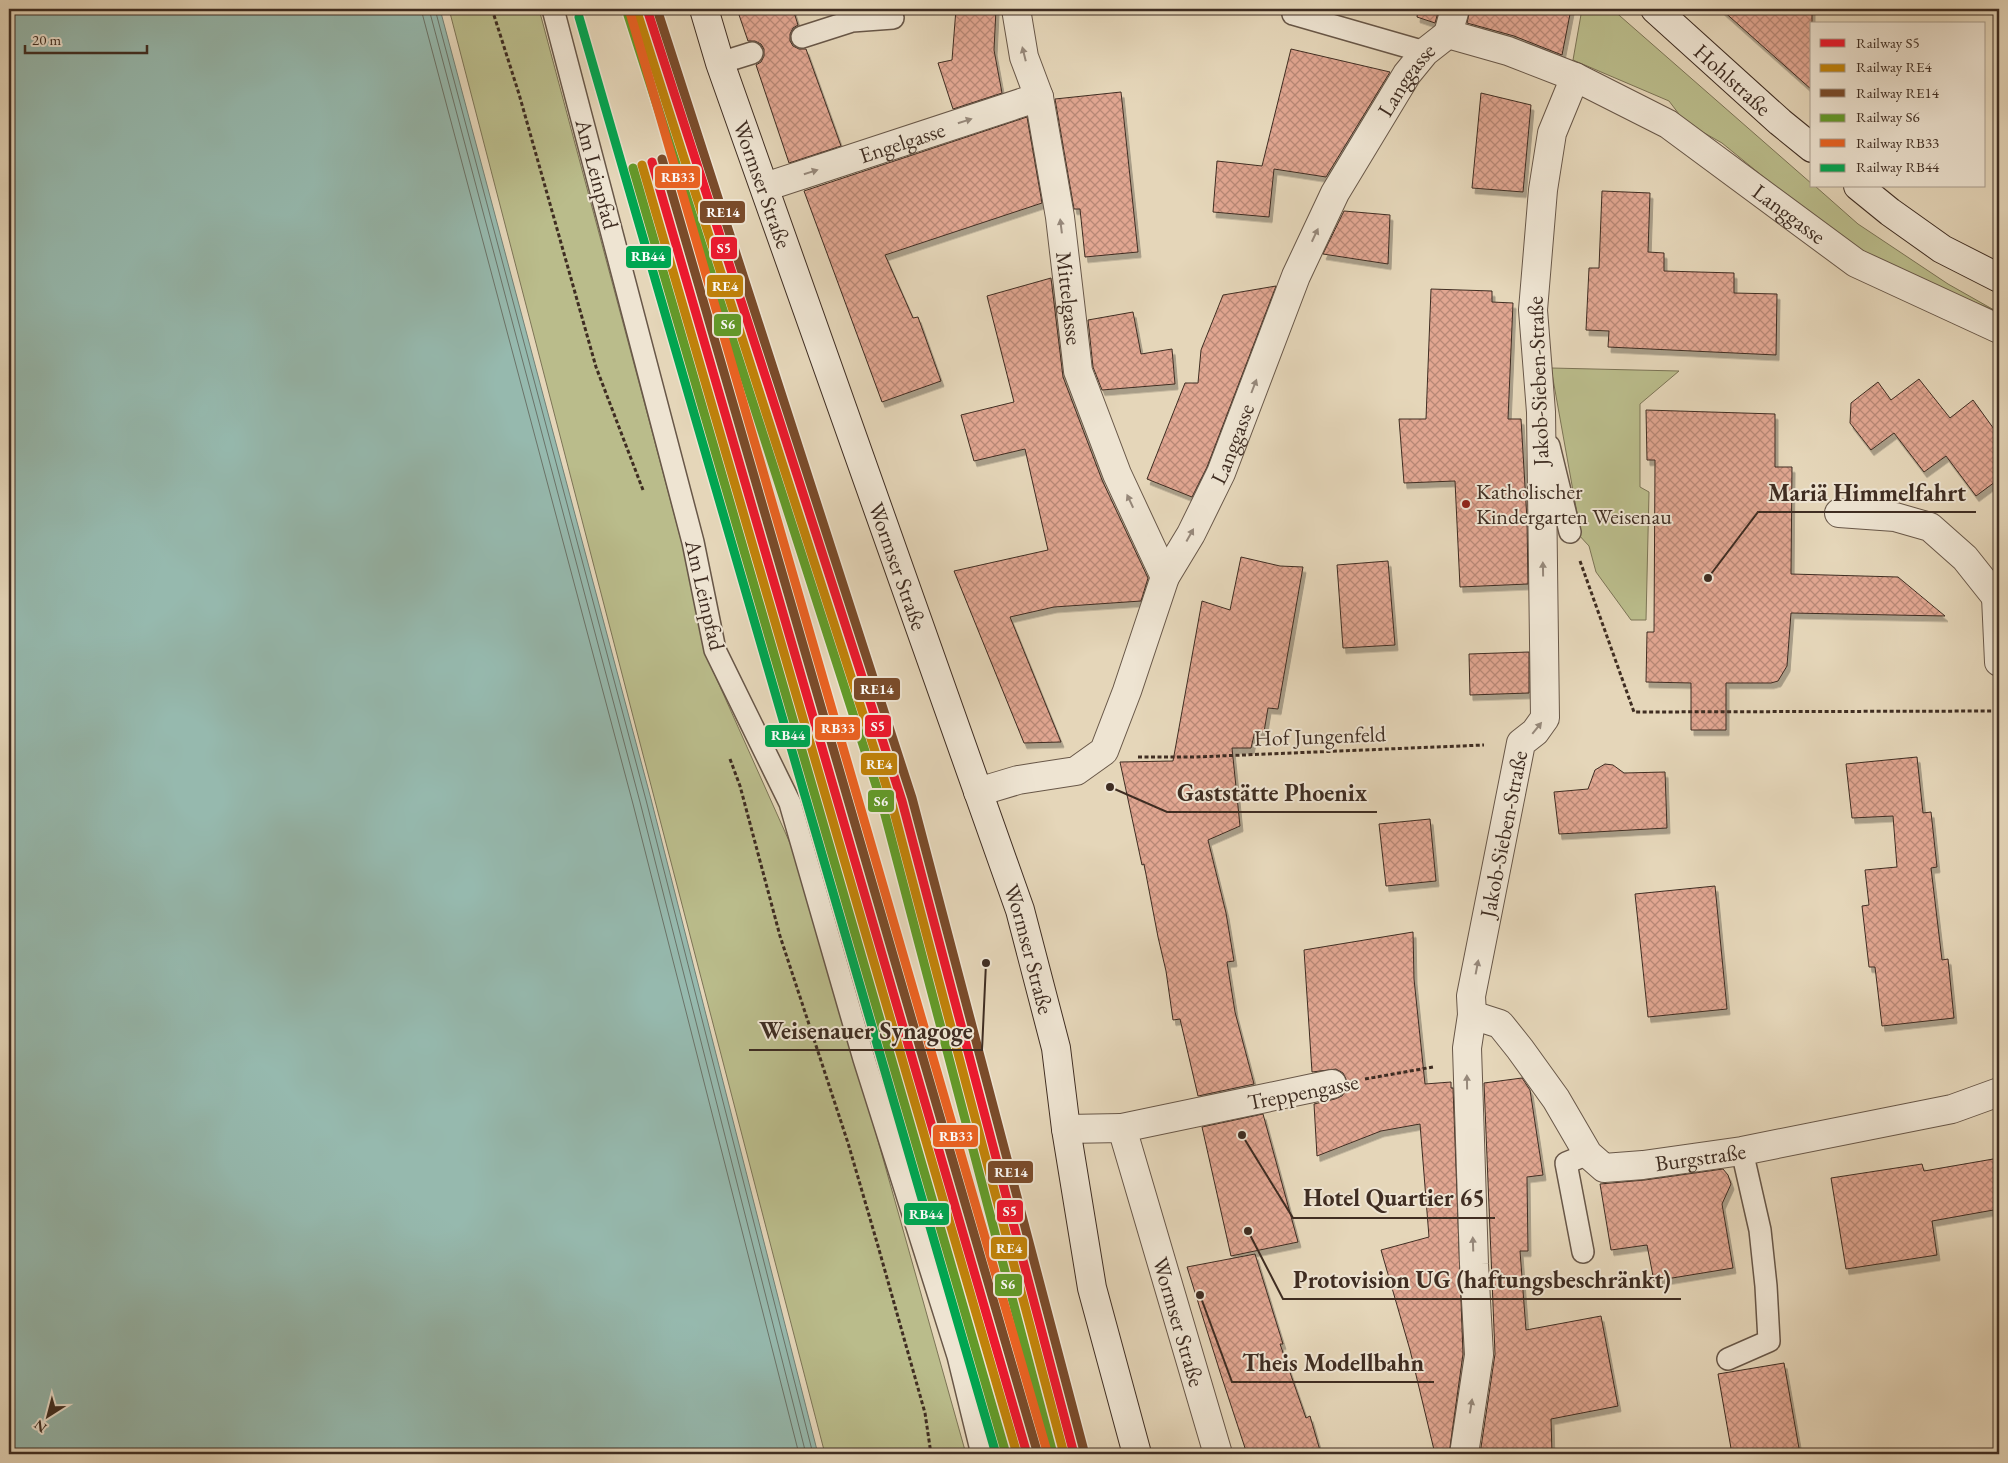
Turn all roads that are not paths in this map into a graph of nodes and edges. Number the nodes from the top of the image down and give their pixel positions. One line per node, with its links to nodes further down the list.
1 (554, 9): 35 (lane, Am Leinpfad)
2 (704, 9): 11 (street, Wormser Straße)
3 (1016, 9): 13 (street, Mittelgasse, one-way to 3)
4 (1295, 9): 9 (lane)
5 (1655, 9): 14 (street, Hohlstraße)
6 (893, 18): 8 (lane)
7 (1451, 22): 9 (street, Langgasse); 12 (street, Langgasse)
8 (802, 37)
9 (1425, 52): 22 (street, Langgasse, one-way to 9)
10 (752, 53): 11 (lane)
11 (720, 63): 15 (street, Wormser Straße)
12 (1575, 77): 18 (street, Langgasse); 19 (street, Jakob-Sieben-Straße)
13 (1039, 97): 15 (street, Engelgasse, one-way to 13); 22 (street, Mittelgasse, one-way to 13)
14 (1810, 146)
15 (765, 187): 25 (street, Wormser Straße)
16 (1860, 188): 17 (street)
17 (1999, 278)
18 (1999, 329)
19 (1541, 412): 21 (lane); 26 (street, Jakob-Sieben-Straße, one-way to 19)
20 (1839, 513): 23 (street)
21 (1570, 532)
22 (1165, 576): 25 (street, Langgasse)
23 (1998, 597): 24 (street)
24 (1999, 662)
25 (978, 792): 30 (street, Wormser Straße)
26 (1472, 1015): 32 (street, Burgstraße); 38 (street, Jakob-Sieben-Straße, one-way to 26)
27 (1332, 1084): 29 (street, Treppengasse)
28 (1999, 1092): 31 (street, Burgstraße)
29 (1122, 1128): 30 (street); 37 (street, Wormser Straße)
30 (1066, 1129): 36 (street, Wormser Straße)
31 (1742, 1151): 32 (street, Burgstraße); 34 (lane)
32 (1588, 1154): 33 (lane)
33 (1582, 1252)
34 (1728, 1359)
35 (982, 1454)
36 (1136, 1454)
37 (1218, 1454)
38 (1464, 1454)

